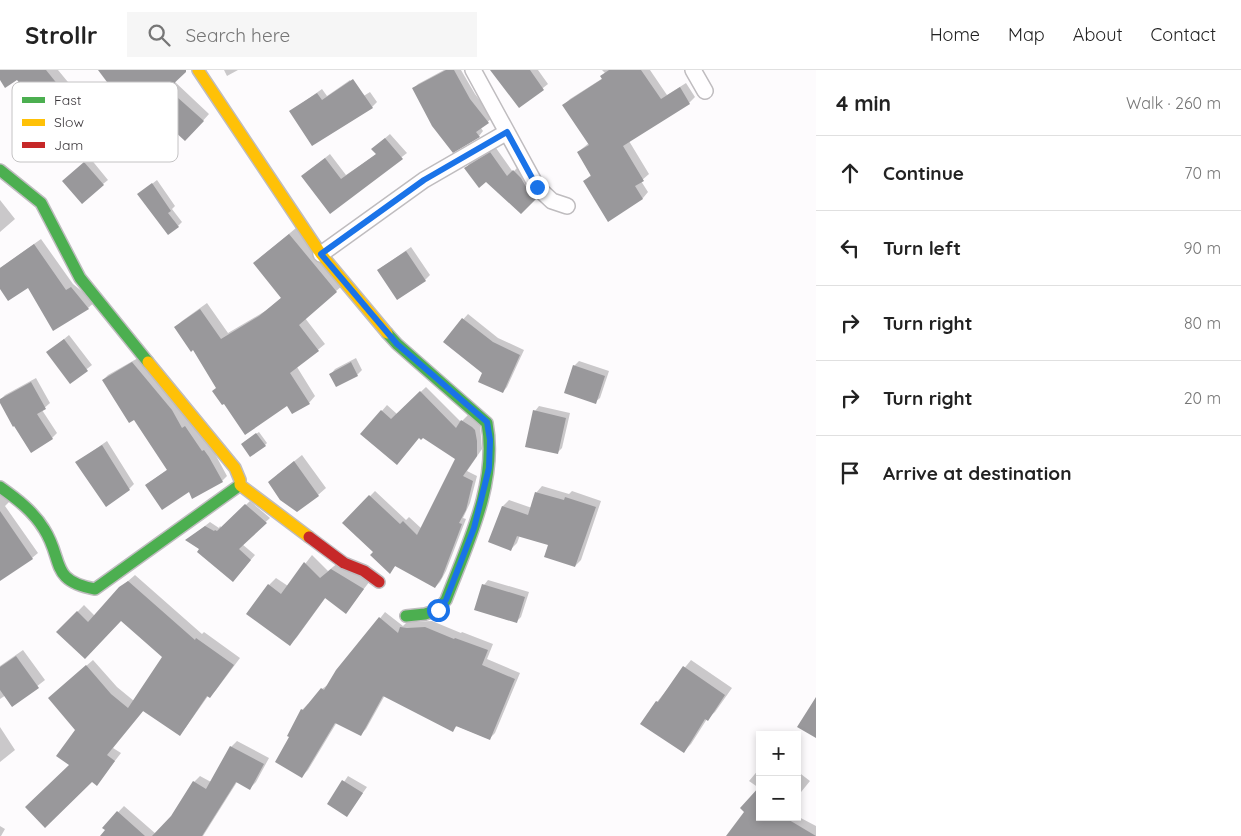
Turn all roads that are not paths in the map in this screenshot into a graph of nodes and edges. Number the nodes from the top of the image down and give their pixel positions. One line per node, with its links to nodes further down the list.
1 (198, 70): 8 (street)
2 (473, 70): 5 (street)
3 (693, 70): 4 (street)
4 (705, 91)
5 (507, 132): 7 (street); 8 (street)
6 (0, 170): 9 (street)
7 (566, 206)
8 (321, 254): 12 (street)
9 (240, 485): 10 (street); 11 (street)
10 (0, 487)
11 (380, 582)
12 (406, 616)

